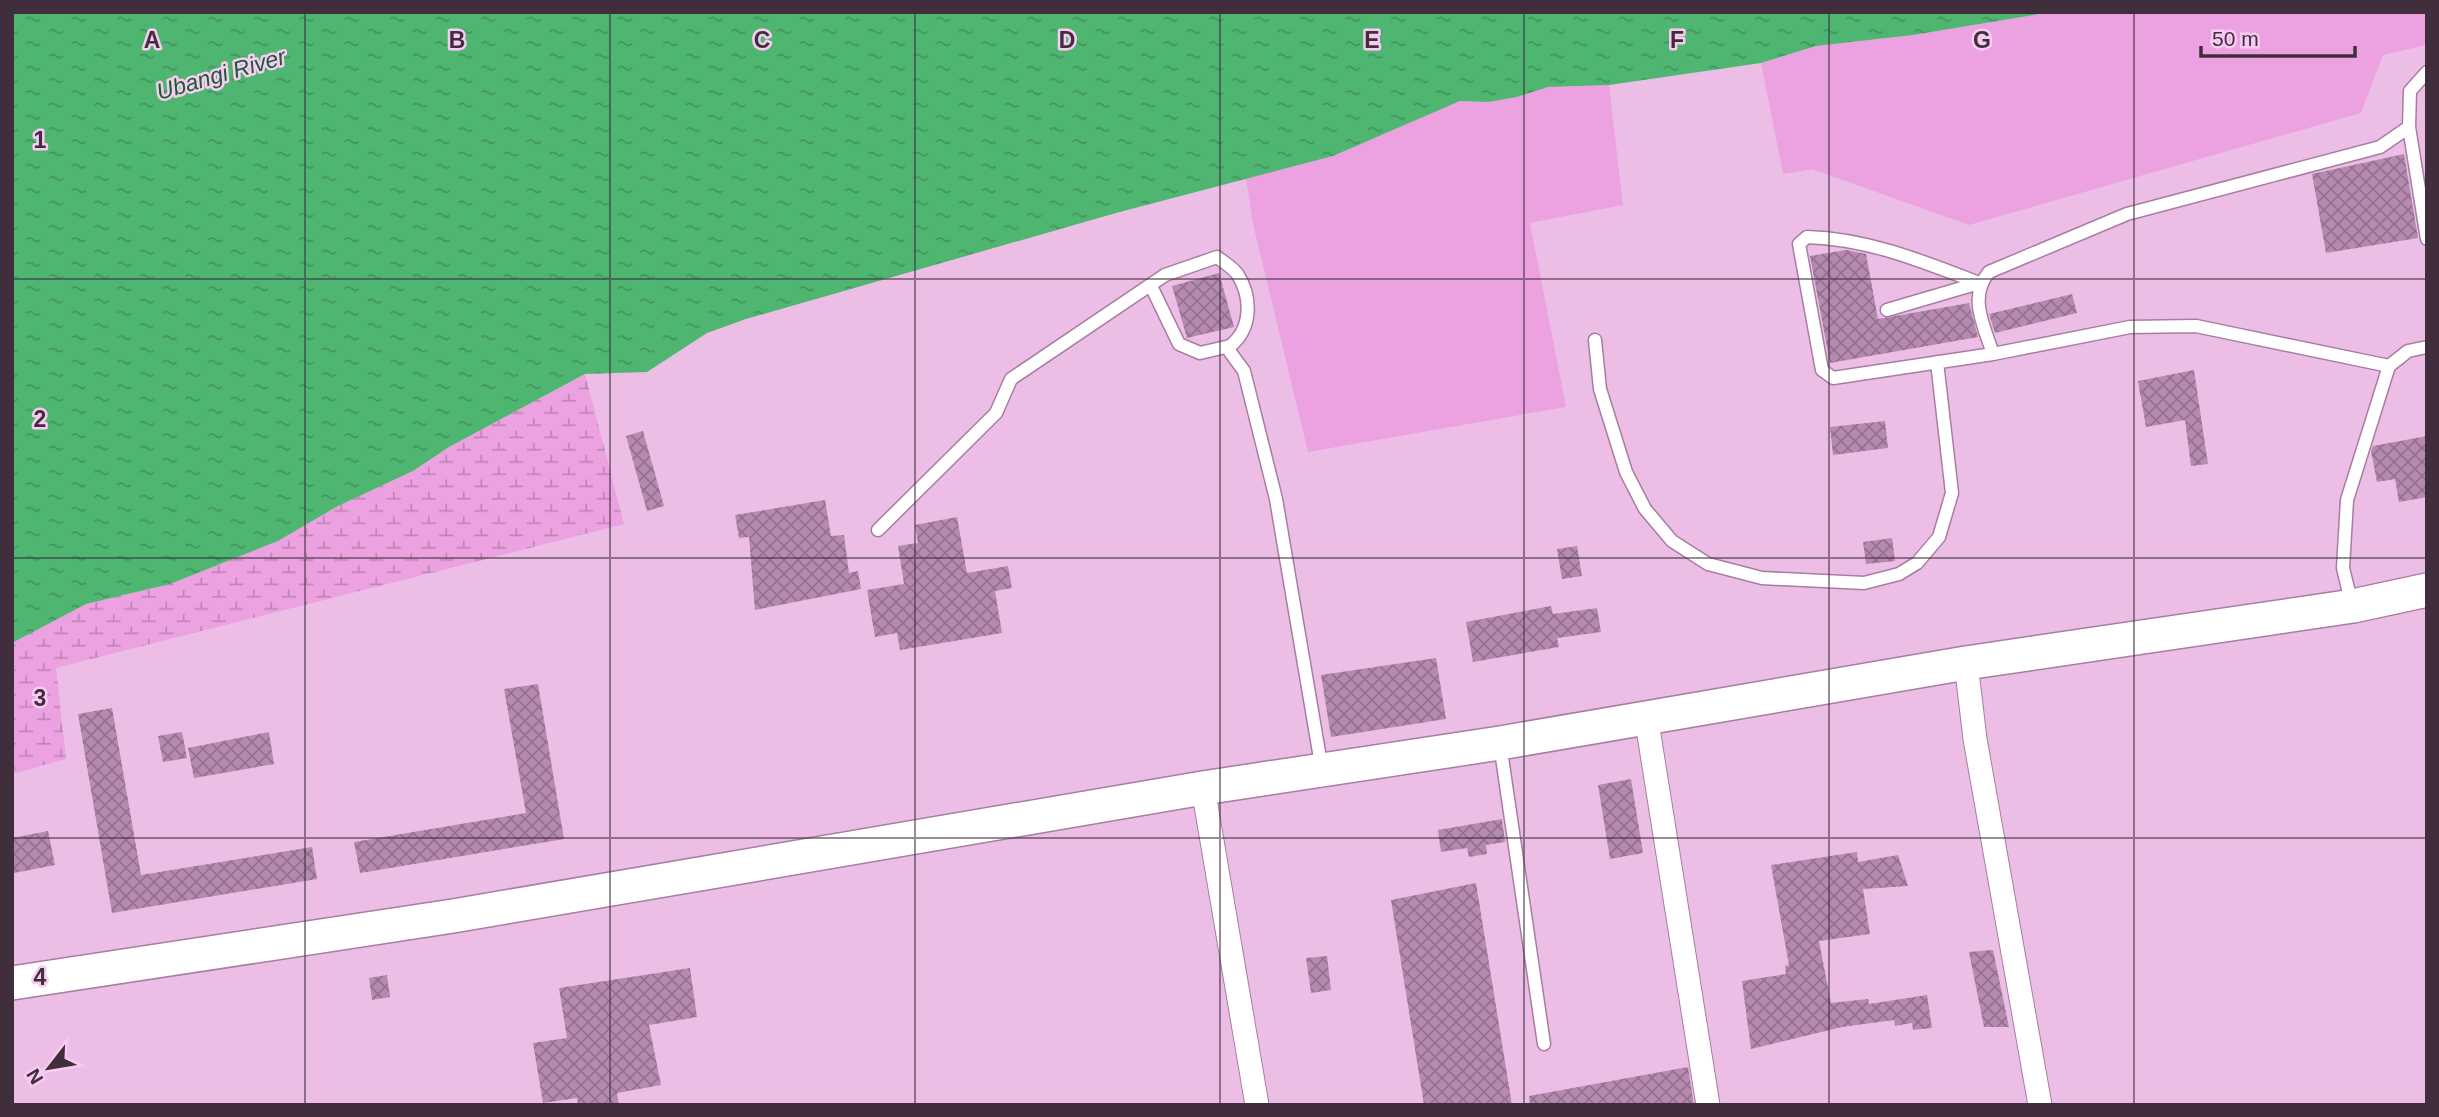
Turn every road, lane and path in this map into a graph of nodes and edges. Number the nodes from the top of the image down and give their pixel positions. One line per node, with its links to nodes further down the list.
1 (2427, 72): 2 (lane)
2 (2409, 127): 3 (lane); 4 (lane)
3 (2427, 239)
4 (1979, 283): 6 (lane); 10 (lane); 11 (lane)
5 (1151, 286): 8 (lane); 8 (lane); 13 (lane)
6 (1887, 310)
7 (1595, 340): 11 (lane)
8 (1230, 346): 19 (lane)
9 (2427, 347): 12 (lane)
10 (1993, 354): 11 (lane); 12 (lane)
11 (1937, 362)
12 (2389, 366): 15 (lane)
13 (878, 530)
14 (2427, 590): 15 (street)
15 (2353, 606): 16 (street)
16 (1966, 663): 17 (street); 25 (street)
17 (1646, 716): 18 (street); 24 (street)
18 (1500, 743): 19 (street); 22 (lane)
19 (1322, 770): 20 (street)
20 (1203, 788): 21 (street); 23 (street)
21 (12, 983)
22 (1544, 1044)
23 (1257, 1105)
24 (1708, 1105)
25 (2040, 1105)

